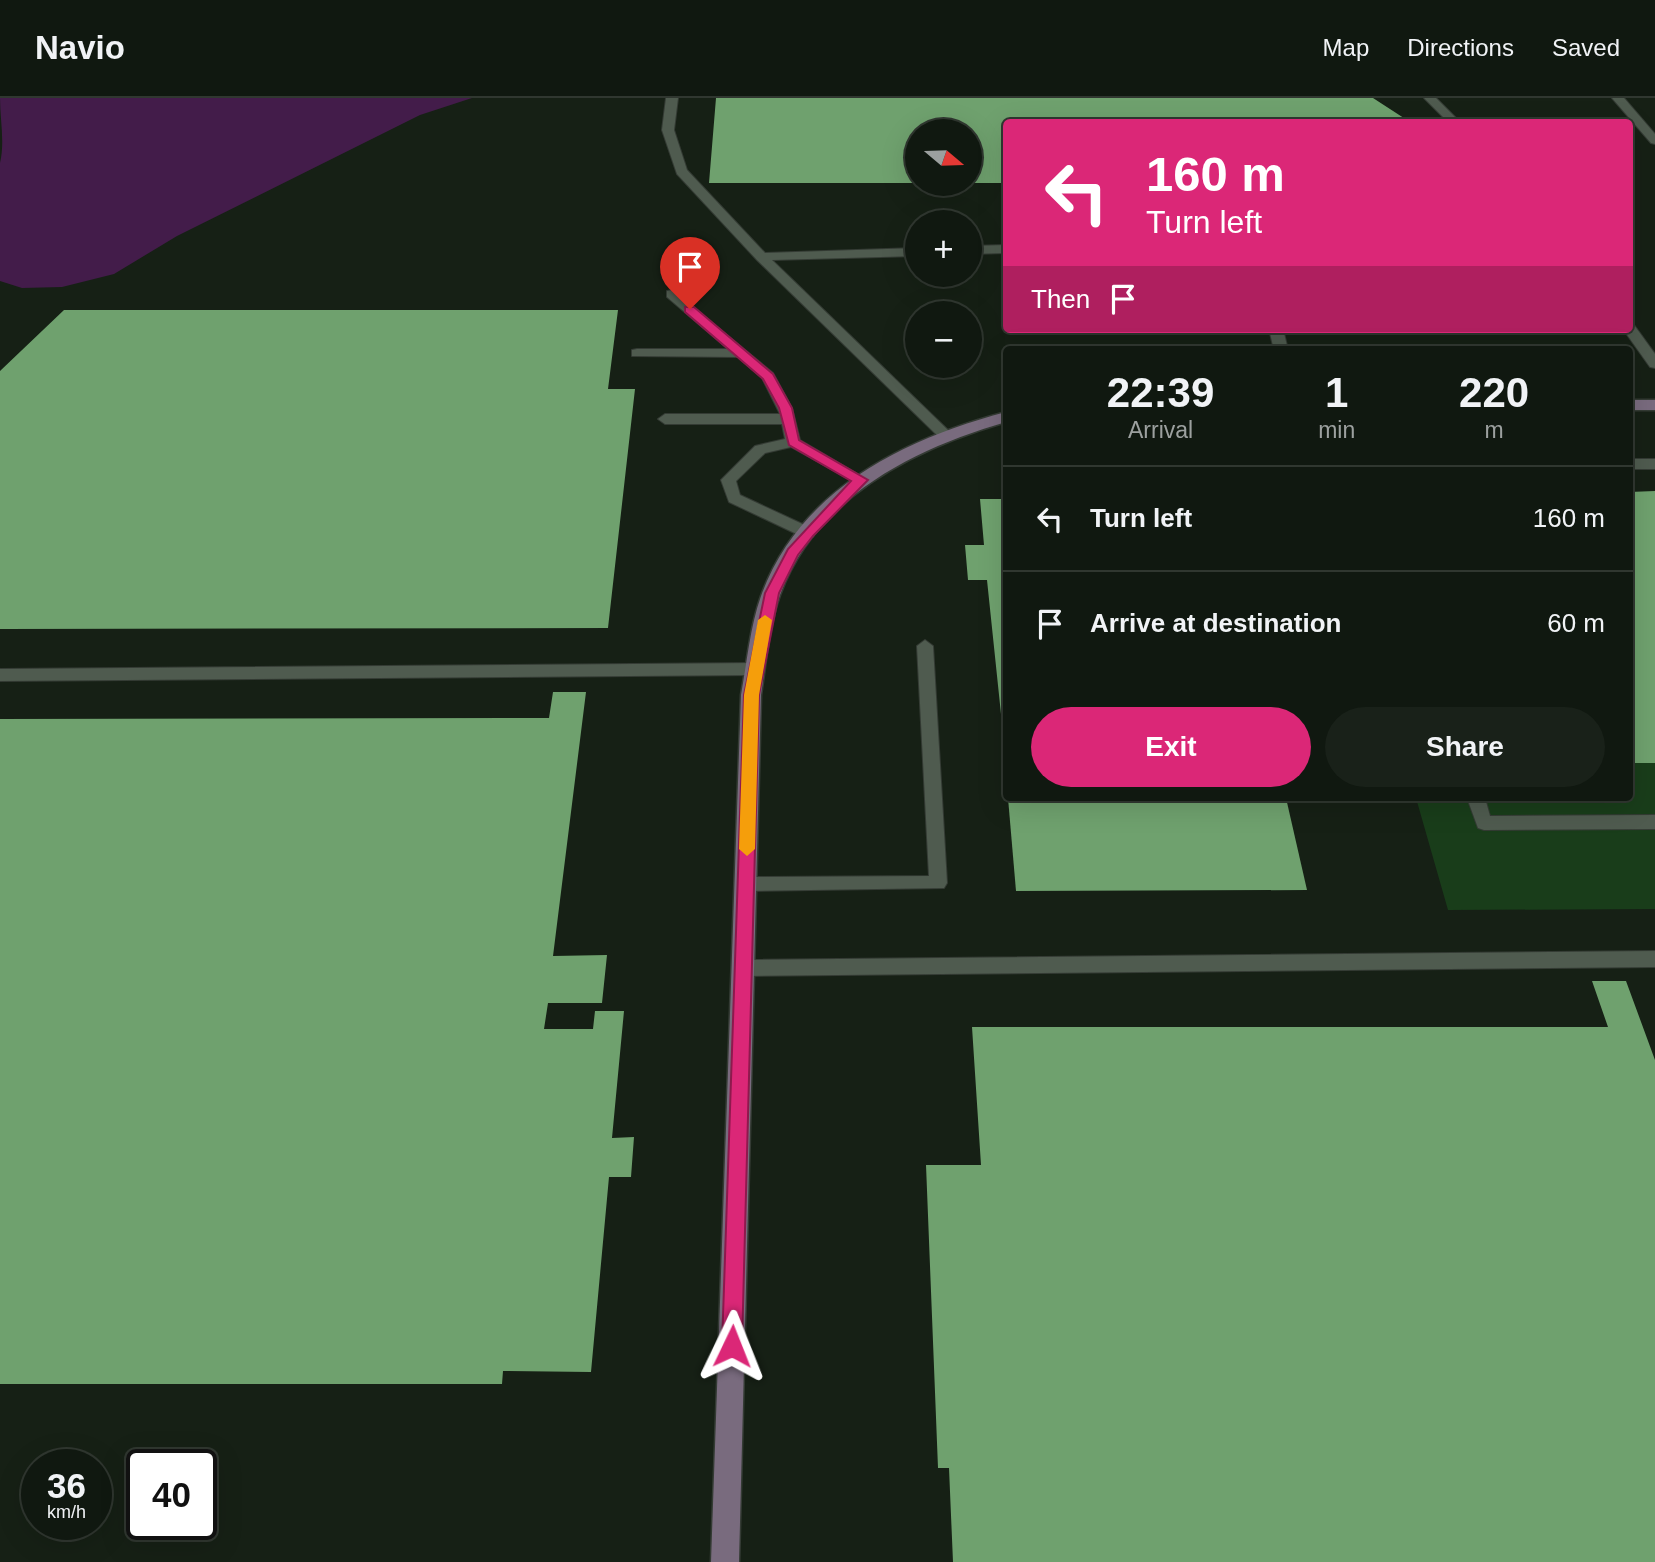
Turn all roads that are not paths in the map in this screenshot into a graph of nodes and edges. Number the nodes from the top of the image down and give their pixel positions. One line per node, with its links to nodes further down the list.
1 (673, 98): 9 (lane)
2 (1430, 98): 4 (lane)
3 (1618, 98): 5 (lane)
4 (1451, 119)
5 (1655, 141)
6 (1003, 248): 7 (lane)
7 (982, 249)
8 (905, 252): 9 (lane)
9 (761, 257): 20 (lane)
10 (672, 294): 13 (lane)
11 (1633, 333): 14 (lane)
12 (637, 353): 13 (lane)
13 (741, 353): 19 (lane)
14 (1655, 364)
15 (1633, 405): 16 (street)
16 (1655, 405)
17 (1003, 418): 20 (street)
18 (665, 419): 19 (lane)
19 (788, 419): 21 (lane)
20 (946, 436): 24 (street)
21 (793, 442): 24 (lane); 25 (lane)
22 (1633, 464): 23 (lane)
23 (1655, 464)
24 (861, 480): 25 (street)
25 (808, 533): 27 (street)
26 (925, 646): 31 (lane)
27 (756, 669): 28 (lane); 31 (street)
28 (0, 675)
29 (1477, 801): 30 (lane)
30 (1655, 822)
31 (746, 884): 33 (street)
32 (1655, 959): 33 (lane)
33 (743, 968): 34 (street)
34 (726, 1562)

